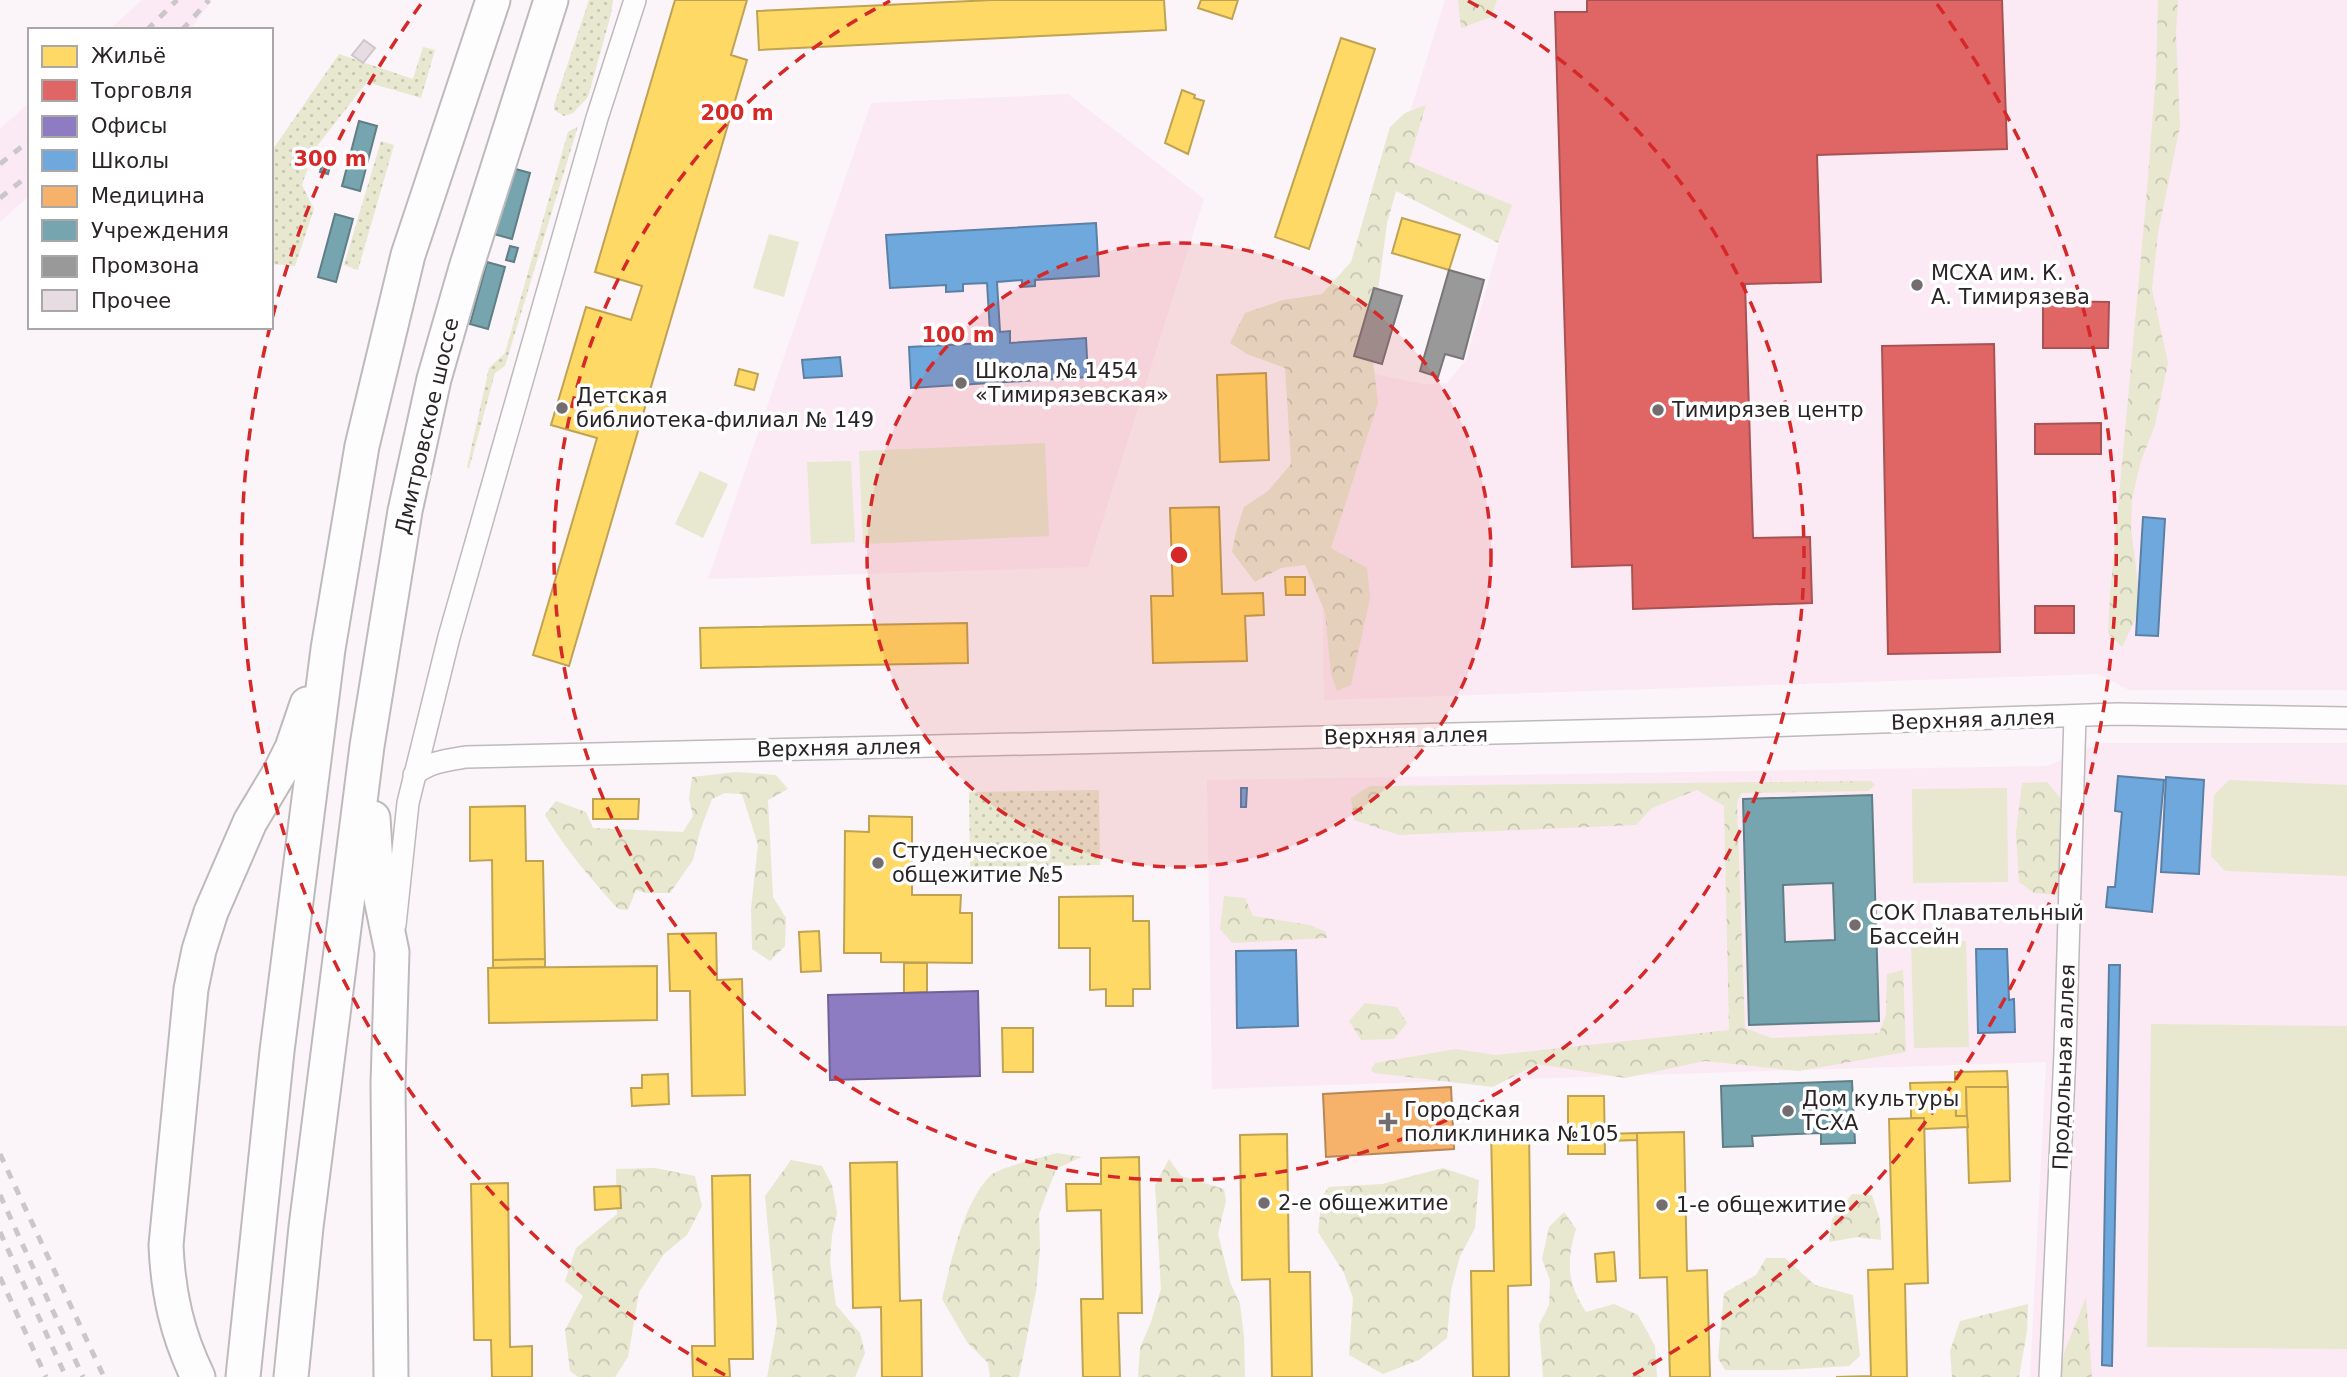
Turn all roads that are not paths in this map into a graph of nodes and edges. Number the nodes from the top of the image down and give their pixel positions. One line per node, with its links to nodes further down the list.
1 (493, 0): 4 (main road)
2 (551, 0): 8 (main road, Дмитровское шоссе)
3 (635, 0): 7 (street)
4 (328, 649): 12 (main road); 13 (main road)
5 (2075, 716): 6 (street, Верхняя аллея); 9 (street, Верхняя аллея); 16 (street, Продольная аллея)
6 (2347, 718)
7 (424, 732): 9 (street, Верхняя аллея); 10 (street)
8 (367, 746): 11 (main road); 14 (main road, Дмитровское шоссе)
9 (466, 757): 10 (street, Верхняя аллея)
10 (414, 775): 11 (street)
11 (392, 952): 15 (main road)
12 (198, 1377)
13 (243, 1377)
14 (291, 1377)
15 (391, 1377)
16 (2050, 1377)

